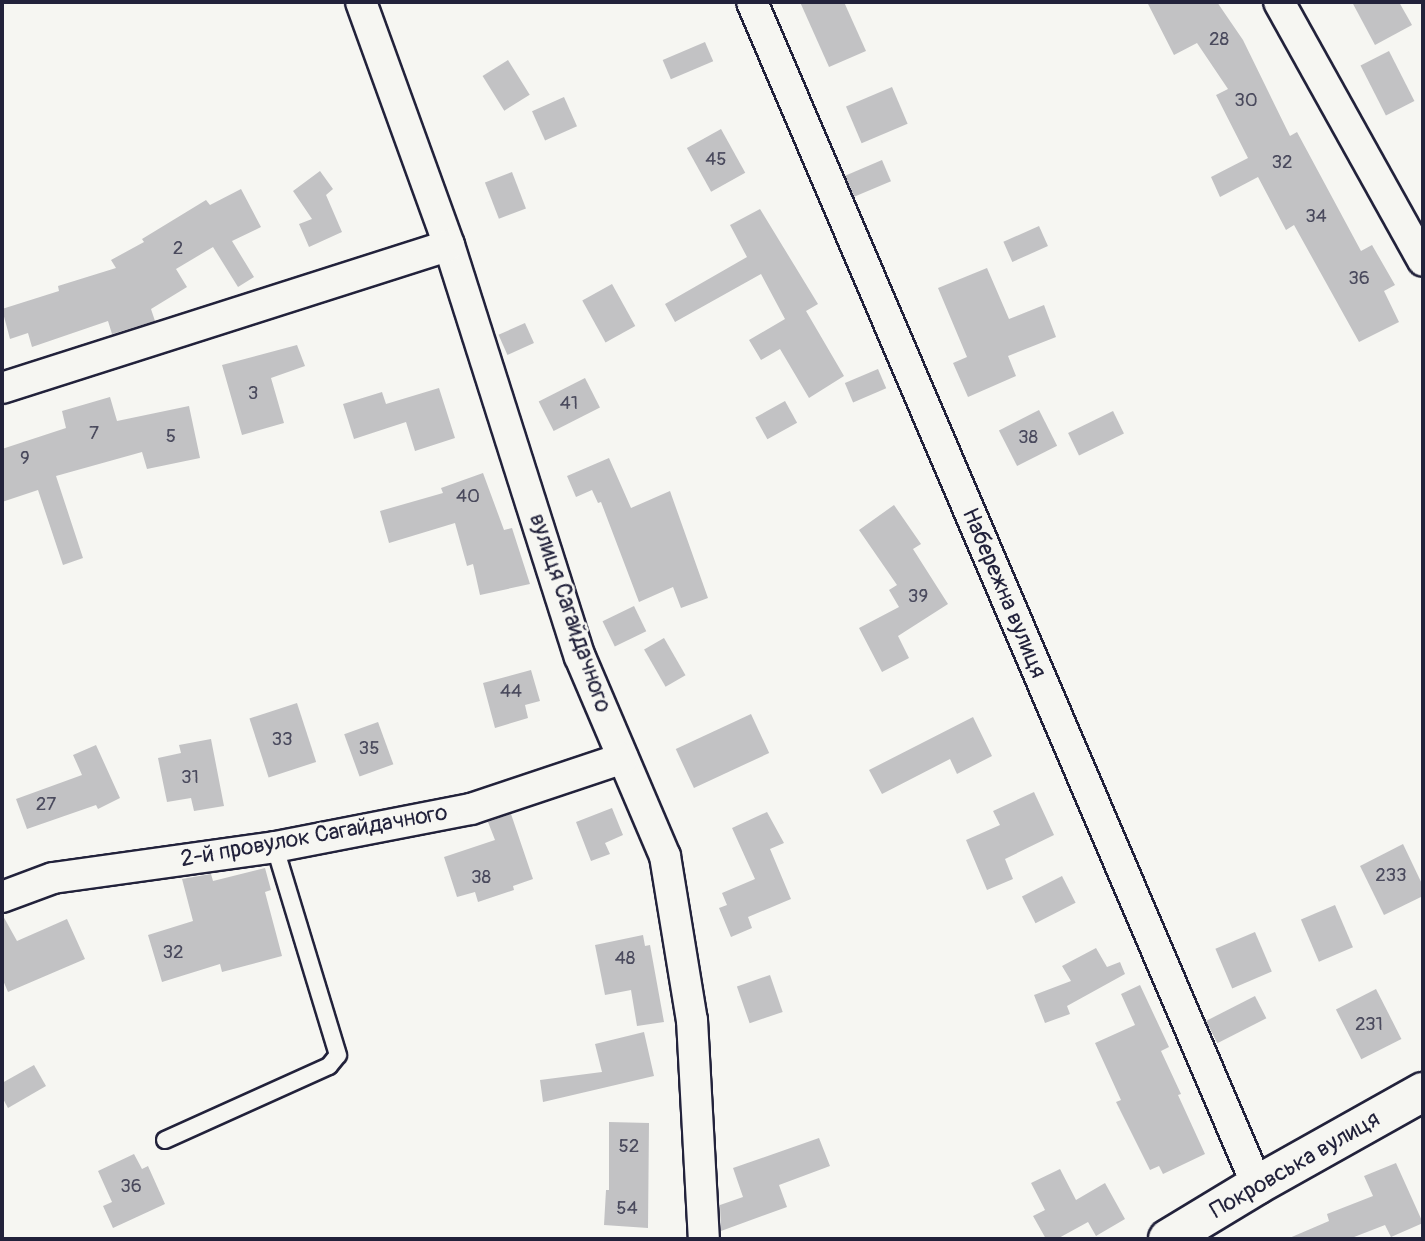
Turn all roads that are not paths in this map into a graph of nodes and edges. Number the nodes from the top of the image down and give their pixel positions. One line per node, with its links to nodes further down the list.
1 (360, 2): 4 (street, вулиця Сагайдачного)
2 (752, 2): 12 (street, Набережна вулиця)
3 (1279, 2): 5 (street)
4 (449, 245): 6 (street); 7 (street, вулиця Сагайдачного)
5 (1423, 261)
6 (2, 388)
7 (623, 758): 8 (street, 2-й провулок Сагайдачного); 13 (street, вулиця Сагайдачного)
8 (275, 848): 9 (street, 2-й провулок Сагайдачного); 11 (lane)
9 (2, 897)
10 (1423, 1092): 12 (street, Покровська вулиця)
11 (165, 1140)
12 (1257, 1185): 14 (street, Покровська вулиця)
13 (704, 1239)
14 (1168, 1239)

